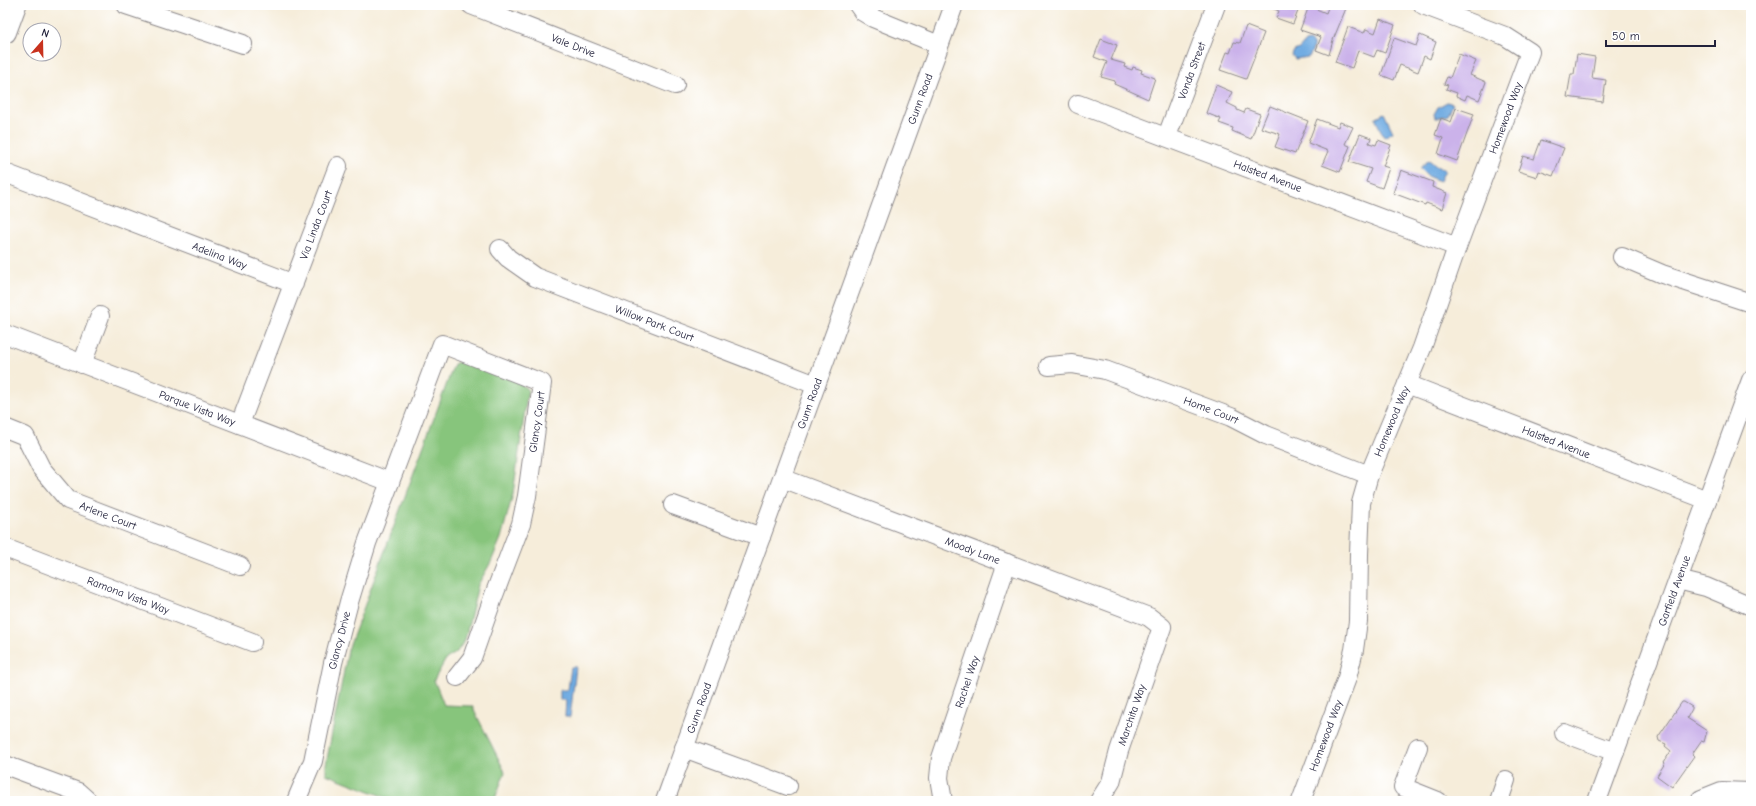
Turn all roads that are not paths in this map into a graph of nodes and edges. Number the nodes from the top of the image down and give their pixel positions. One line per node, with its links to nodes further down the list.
1 (15, 5): 8 (main road)
2 (126, 5): 9 (street)
3 (471, 5): 11 (street, Vale Drive)
4 (858, 5): 10 (street)
5 (954, 5): 10 (street, Gunn Road)
6 (1216, 5): 13 (street, Vonda Street)
7 (1423, 5): 16 (street, Homewood Way)
8 (5, 32)
9 (243, 44)
10 (940, 45): 27 (street, Gunn Road)
11 (675, 85)
12 (1078, 104): 13 (street, Halsted Avenue)
13 (1167, 136): 16 (street, Halsted Avenue)
14 (338, 166): 19 (street, Via Linda Court)
15 (5, 173): 19 (street, Adelina Way)
16 (1457, 247): 26 (street, Homewood Way)
17 (500, 249): 27 (street, Willow Park Court)
18 (1622, 257): 20 (street)
19 (294, 284): 28 (street)
20 (1751, 303)
21 (100, 316): 23 (street)
22 (5, 334): 23 (street, Parque Vista Way)
23 (82, 364): 28 (street, Parque Vista Way)
24 (1049, 366): 30 (street, Home Court)
25 (1751, 380): 33 (street, Garfield Avenue)
26 (1407, 384): 30 (street, Homewood Way); 33 (street, Halsted Avenue)
27 (816, 385): 31 (street, Gunn Road)
28 (240, 424): 32 (street, Parque Vista Way)
29 (5, 428): 38 (street, Arlene Court)
30 (1369, 474): 57 (street, Homewood Way)
31 (782, 478): 35 (street, Gunn Road); 37 (street, Moody Lane)
32 (390, 482): 43 (street, Glancy Court); 53 (street, Glancy Drive)
33 (1706, 500): 39 (street, Garfield Avenue)
34 (673, 504): 35 (street)
35 (761, 538): 46 (street, Gunn Road)
36 (5, 548): 42 (street, Ramona Vista Way)
37 (1008, 563): 41 (street, Moody Lane); 55 (street, Rachel Way)
38 (240, 566)
39 (1678, 580): 40 (street); 47 (street, Garfield Avenue)
40 (1751, 606)
41 (1162, 627): 56 (street, Marchita Way)
42 (252, 642)
43 (456, 677)
44 (1564, 733): 47 (street)
45 (1418, 747): 58 (street)
46 (684, 748): 50 (street); 54 (street, Gunn Road)
47 (1615, 752): 60 (street, Garfield Avenue)
48 (5, 765): 52 (street)
49 (1506, 780): 59 (street)
50 (788, 786)
51 (1743, 797): 61 (main road)
52 (88, 801)
53 (296, 801)
54 (664, 801)
55 (943, 801)
56 (1099, 801)
57 (1301, 801)
58 (1438, 801)
59 (1499, 801)
60 (1597, 801)
61 (1702, 801)

